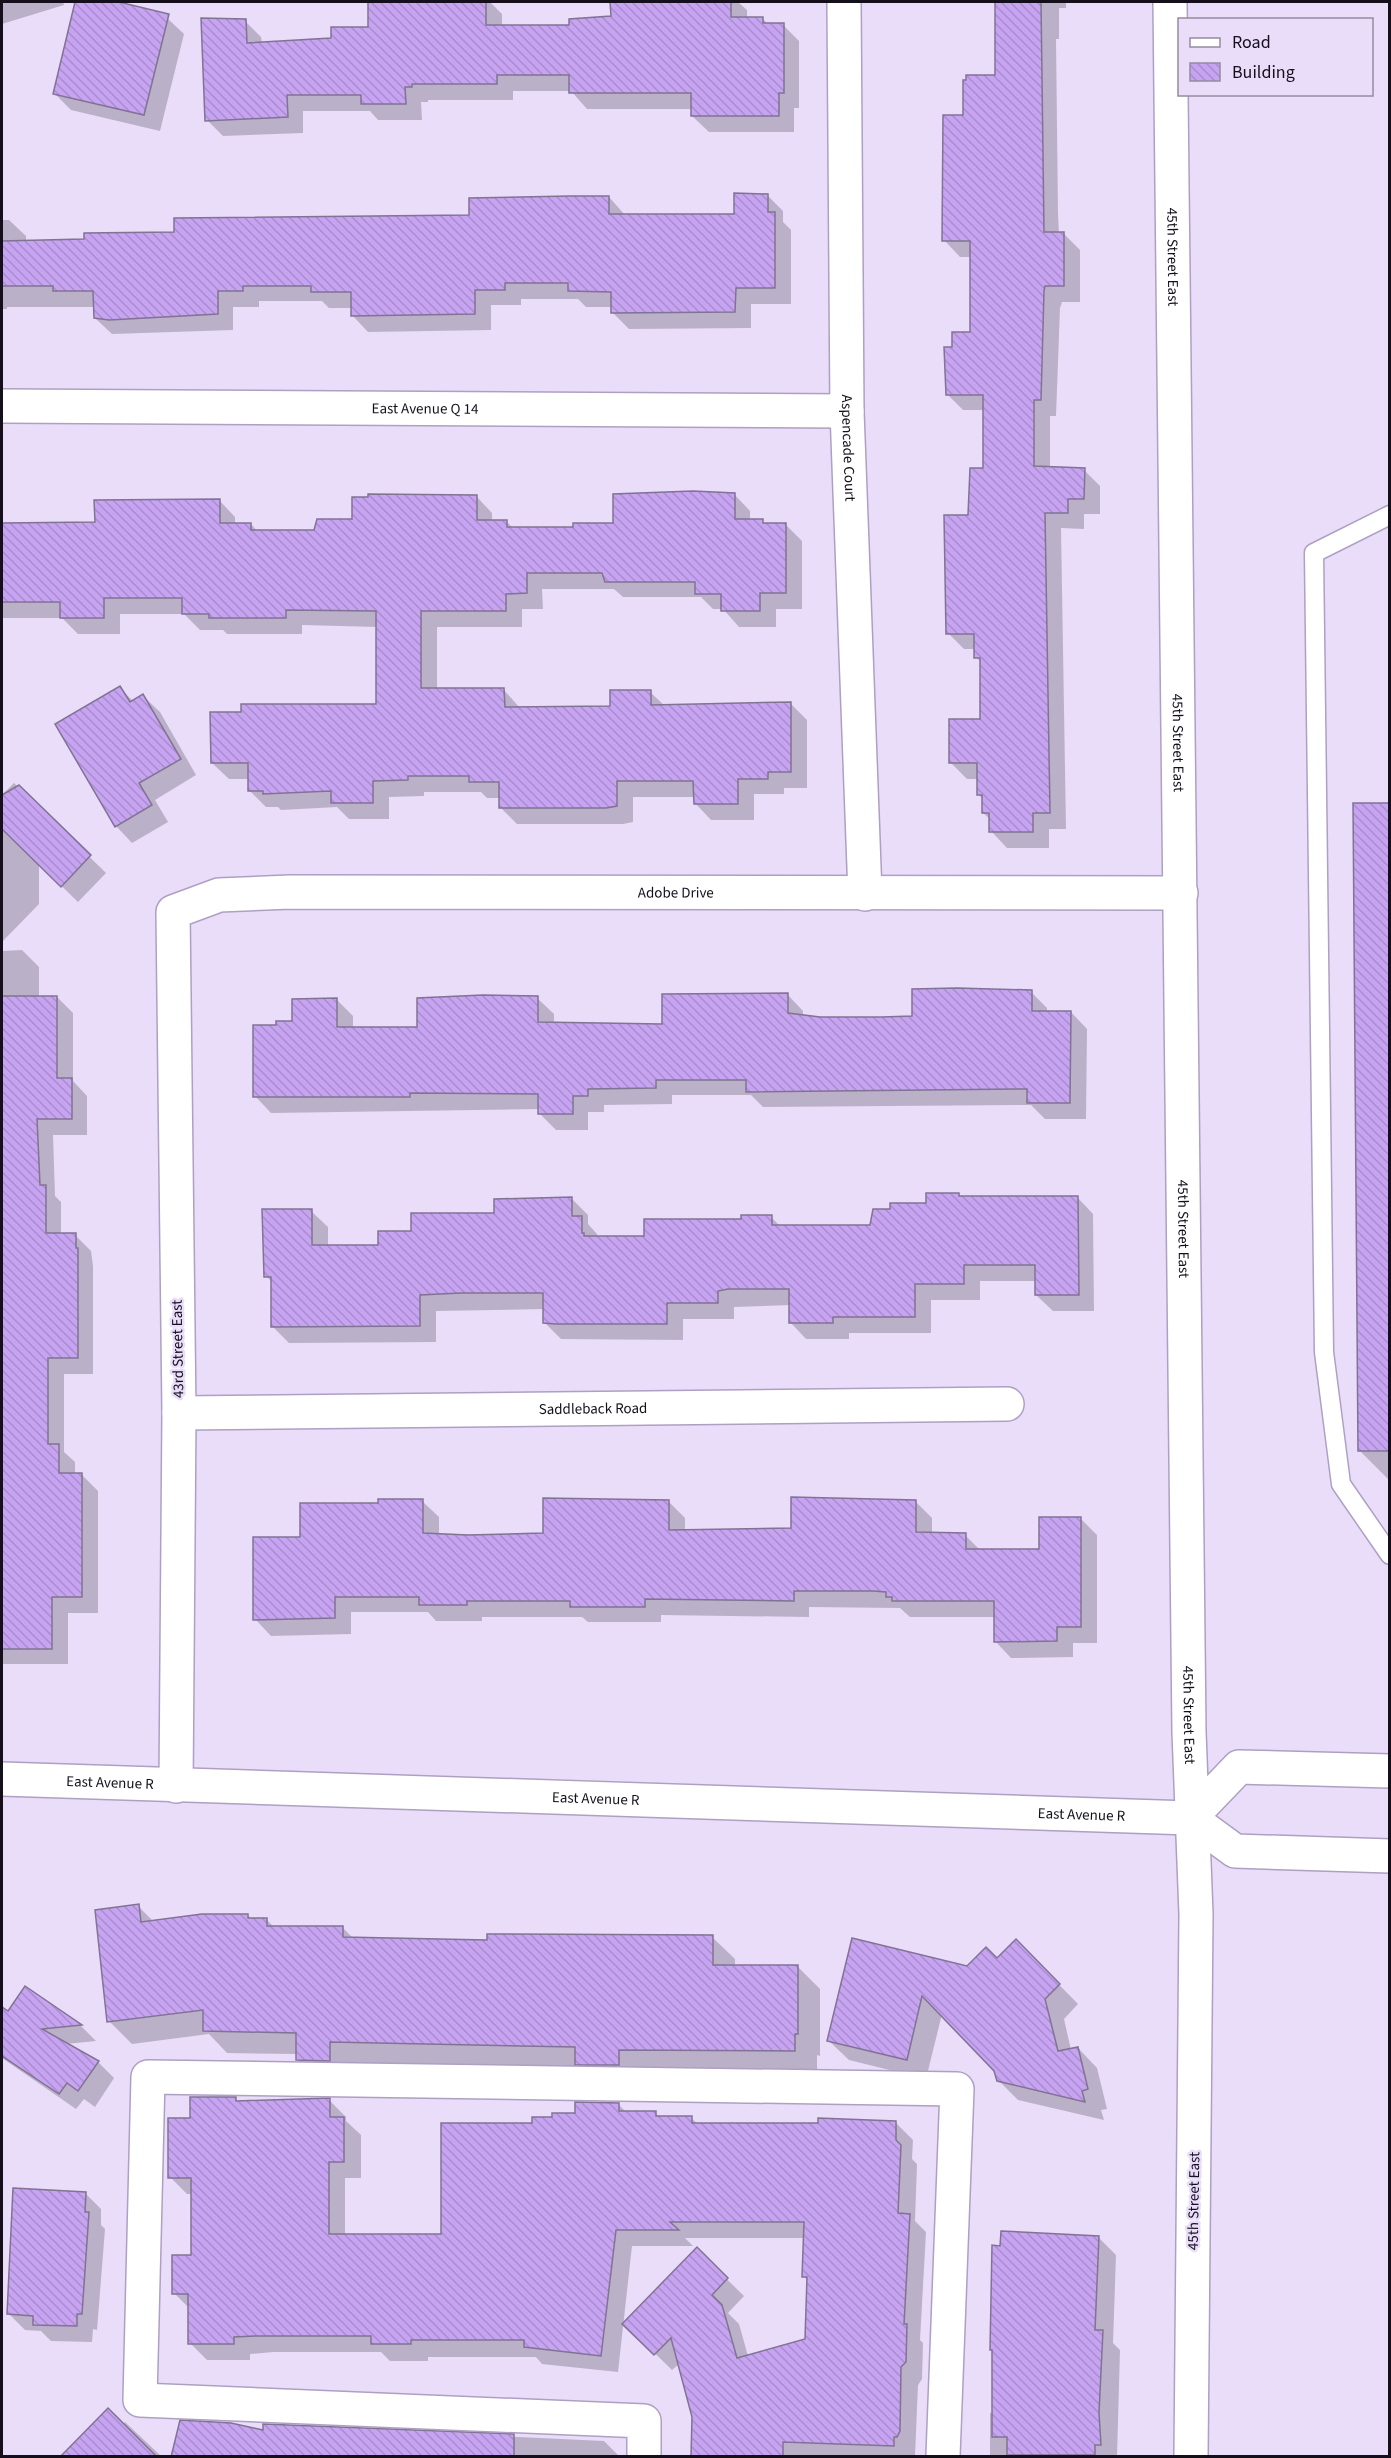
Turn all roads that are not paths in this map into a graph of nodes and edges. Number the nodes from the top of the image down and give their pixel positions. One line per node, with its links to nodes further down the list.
1 (844, 2): 4 (street, Aspencade Court)
2 (1170, 2): 6 (street, 45th Street East)
3 (2, 406): 4 (street, East Avenue Q 14)
4 (847, 411): 7 (street, Aspencade Court)
5 (1389, 515): 11 (lane)
6 (1181, 893): 7 (street, Adobe Drive); 15 (street, 45th Street East)
7 (865, 894): 8 (street, Adobe Drive)
8 (173, 912): 10 (street, 43rd Street East)
9 (1007, 1404): 10 (street, Saddleback Road)
10 (179, 1413): 14 (street, 43rd Street East)
11 (1389, 1555)
12 (1389, 1771): 15 (street)
13 (2, 1779): 14 (street, East Avenue R)
14 (176, 1786): 15 (street, East Avenue R)
15 (1190, 1818): 16 (street); 19 (street, 45th Street East)
16 (1389, 1856)
17 (644, 2457): 18 (street)
18 (943, 2457)
19 (1191, 2457)

